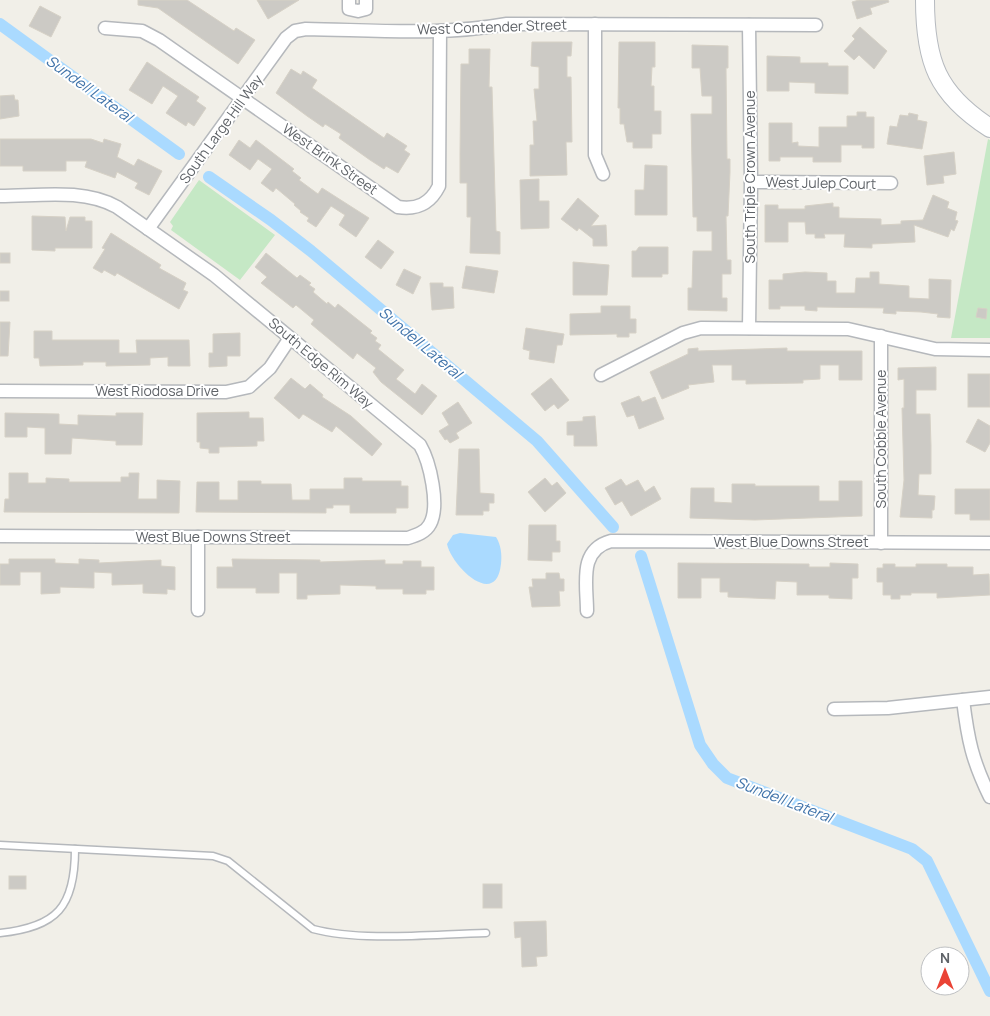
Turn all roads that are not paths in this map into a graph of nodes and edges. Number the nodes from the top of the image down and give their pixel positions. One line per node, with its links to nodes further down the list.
1 (349, 0): 4 (street)
2 (366, 0): 4 (street)
3 (925, 0): 13 (street)
4 (358, 11): 9 (street)
5 (595, 24): 6 (street, West Contender Street); 11 (street, West Contender Street); 14 (street)
6 (749, 25): 7 (street, West Contender Street); 15 (street, South Triple Crown Avenue)
7 (816, 25)
8 (104, 28): 12 (street, West Brink Street)
9 (358, 30): 10 (street, West Contender Street); 11 (street, West Contender Street)
10 (295, 31): 12 (street, South Large Hill Way)
11 (440, 31): 12 (street, West Brink Street)
12 (243, 97): 18 (street, South Large Hill Way)
13 (990, 128)
14 (603, 174)
15 (751, 182): 16 (street, West Julep Court); 19 (street, South Triple Crown Avenue)
16 (890, 183)
17 (0, 196): 18 (street, South Edge Rim Way)
18 (148, 230): 21 (street, South Edge Rim Way)
19 (748, 328): 20 (street); 23 (street)
20 (881, 336): 22 (street); 28 (street, South Cobble Avenue)
21 (290, 338): 24 (street, West Riodosa Drive); 25 (street, South Edge Rim Way)
22 (990, 350)
23 (601, 375)
24 (0, 391)
25 (425, 530): 27 (street, West Blue Downs Street)
26 (0, 536): 27 (street, West Blue Downs Street)
27 (198, 537): 30 (street)
28 (881, 543): 29 (street, West Blue Downs Street); 31 (street, West Blue Downs Street)
29 (990, 543)
30 (198, 610)
31 (587, 611)
32 (990, 697): 33 (street)
33 (963, 700): 34 (street); 35 (street)
34 (834, 709)
35 (990, 797)
36 (0, 844): 37 (lane)
37 (74, 849): 38 (lane); 39 (lane)
38 (486, 933)
39 (0, 934)

